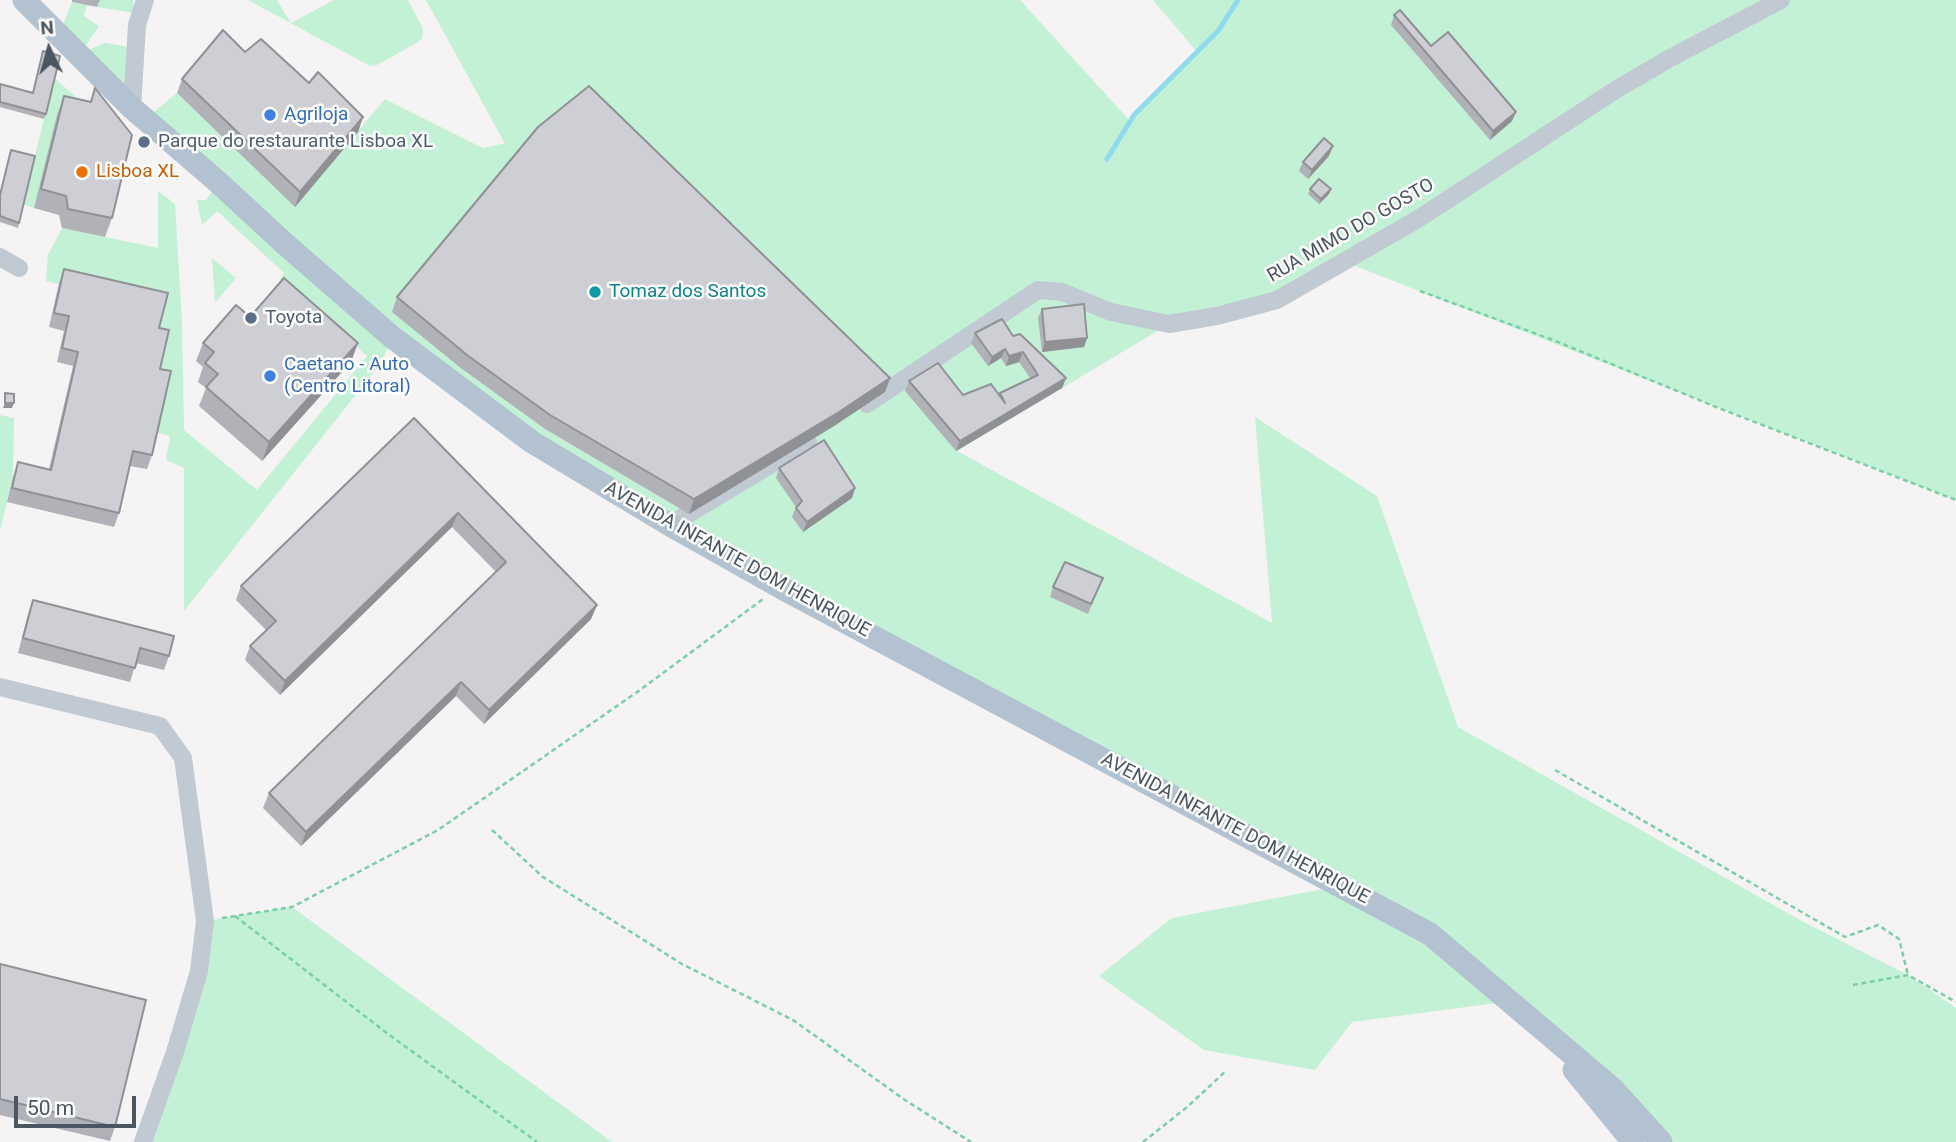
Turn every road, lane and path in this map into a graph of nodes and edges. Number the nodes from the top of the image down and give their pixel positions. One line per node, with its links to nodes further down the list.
1 (24, 0): 4 (main road, AVENIDA INFANTE DOM HENRIQUE)
2 (145, 0): 4 (street)
3 (1781, 0): 8 (street, RUA MIMO DO GOSTO)
4 (132, 107): 11 (main road, AVENIDA INFANTE DOM HENRIQUE)
5 (0, 257): 6 (street)
6 (19, 268)
7 (1420, 290): 10 (path)
8 (856, 411)
9 (825, 432): 11 (street)
10 (1956, 500)
11 (670, 525): 12 (main road, AVENIDA INFANTE DOM HENRIQUE)
12 (780, 587): 16 (path); 21 (main road, AVENIDA INFANTE DOM HENRIQUE)
13 (0, 687): 17 (street)
14 (1555, 770): 18 (path)
15 (492, 830): 25 (path)
16 (235, 916): 17 (path); 24 (path)
17 (205, 921): 23 (street)
18 (1908, 975): 19 (path); 20 (path)
19 (1853, 985)
20 (1956, 1002)
21 (1524, 1012): 27 (main road, AVENIDA INFANTE DOM HENRIQUE); 28 (main road, AVENIDA INFANTE DOM HENRIQUE)
22 (1227, 1070): 26 (path)
23 (143, 1142)
24 (537, 1142)
25 (971, 1142)
26 (1143, 1142)
27 (1633, 1142)
28 (1661, 1142)

